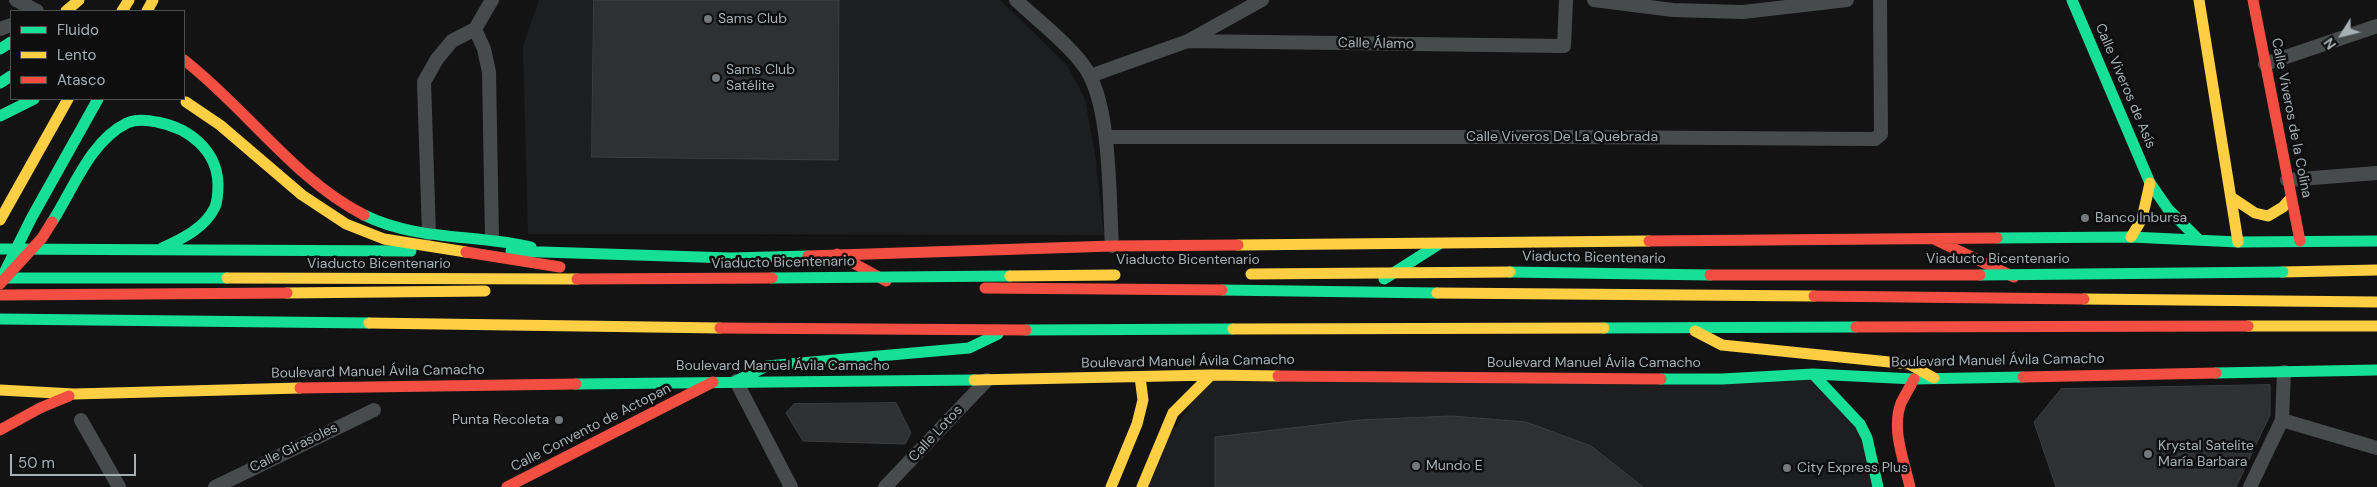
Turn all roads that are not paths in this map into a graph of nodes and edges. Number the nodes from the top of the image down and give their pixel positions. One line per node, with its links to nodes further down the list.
1 (16, 0): 13 (street)
2 (79, 0): 14 (main road)
3 (492, 0): 16 (street)
4 (1016, 0): 20 (street)
5 (1262, 0): 17 (street)
6 (1566, 0): 17 (street, Calle Álamo)
7 (1594, 0): 8 (street)
8 (1847, 0)
9 (1880, 0): 26 (street, Calle Viveros De La Quebrada)
10 (2072, 0): 29 (main road, Calle Viveros de Asís)
11 (2199, 0): 30 (main road)
12 (2253, 0): 19 (main road, Calle Viveros de la Colina)
13 (35, 10)
14 (66, 10)
15 (2377, 26): 19 (street)
16 (475, 30): 33 (street); 35 (street)
17 (1188, 41): 20 (street)
18 (185, 61): 33 (main road)
19 (2265, 64): 28 (main road, Calle Viveros de la Colina)
20 (1090, 76): 26 (street)
21 (32, 100): 25 (main road)
22 (67, 100): 32 (main road)
23 (97, 100): 51 (main road, bridge)
24 (182, 101): 50 (main road, bridge)
25 (0, 116)
26 (1106, 137): 42 (street)
27 (2377, 173): 28 (street)
28 (2287, 180): 31 (main road, Calle Viveros de la Colina)
29 (2150, 183): 34 (main road); 36 (main road, Calle Viveros de Asís)
30 (2231, 197): 31 (main road); 40 (main road)
31 (2291, 198): 38 (main road, Calle Viveros de la Colina)
32 (0, 220)
33 (429, 234): 35 (main road)
34 (2131, 237): 36 (main road); 37 (main road)
35 (492, 239): 45 (main road)
36 (2198, 239): 40 (main road)
37 (1936, 240): 41 (main road); 55 (main road)
38 (2300, 241): 39 (main road); 40 (main road)
39 (2377, 241)
40 (2238, 242)
41 (1438, 244): 42 (main road); 53 (main road)
42 (1112, 246): 46 (main road)
43 (0, 249): 44 (main road)
44 (156, 251): 45 (main road); 51 (main road, bridge)
45 (553, 251): 46 (main road)
46 (837, 254): 52 (main road)
47 (2377, 270): 48 (main road, Viaducto Bicentenario, bridge)
48 (1242, 274)
49 (1125, 275): 50 (main road, Viaducto Bicentenario, bridge)
50 (641, 279): 51 (main road, Viaducto Bicentenario, bridge)
51 (0, 281)
52 (897, 287): 53 (main road); 54 (main road)
53 (1363, 292): 55 (main road)
54 (0, 295)
55 (2062, 299): 56 (main road)
56 (2377, 302)
57 (0, 319): 60 (main road)
58 (2377, 326): 59 (main road)
59 (1689, 328): 60 (main road); 66 (main road)
60 (1004, 330): 70 (main road)
61 (2377, 370): 62 (main road, Boulevard Manuel Ávila Camacho)
62 (2284, 372): 66 (main road, Boulevard Manuel Ávila Camacho); 75 (street)
63 (1813, 374): 64 (main road, Boulevard Manuel Ávila Camacho); 67 (main road, Boulevard Manuel Ávila Camacho); 85 (main road)
64 (1210, 375): 65 (main road, Boulevard Manuel Ávila Camacho); 84 (main road)
65 (1140, 377): 68 (main road, Boulevard Manuel Ávila Camacho); 83 (main road)
66 (1934, 378): 67 (main road, Boulevard Manuel Ávila Camacho)
67 (1914, 379): 86 (main road)
68 (987, 380): 70 (main road, Boulevard Manuel Ávila Camacho); 82 (street, Calle Lotos)
69 (715, 381): 70 (main road, Boulevard Manuel Ávila Camacho); 72 (main road, Boulevard Manuel Ávila Camacho); 80 (main road, Calle Convento de Actopan)
70 (736, 381): 81 (street)
71 (0, 390): 72 (main road, Boulevard Manuel Ávila Camacho)
72 (74, 394): 76 (main road)
73 (374, 410): 79 (street, Calle Girasoles)
74 (81, 420): 78 (street)
75 (2282, 420): 77 (street); 87 (street)
76 (0, 430)
77 (2377, 448)
78 (119, 487)
79 (215, 487)
80 (507, 487)
81 (790, 487)
82 (884, 487)
83 (1111, 487)
84 (1142, 487)
85 (1878, 487)
86 (1910, 487)
87 (2250, 487)

